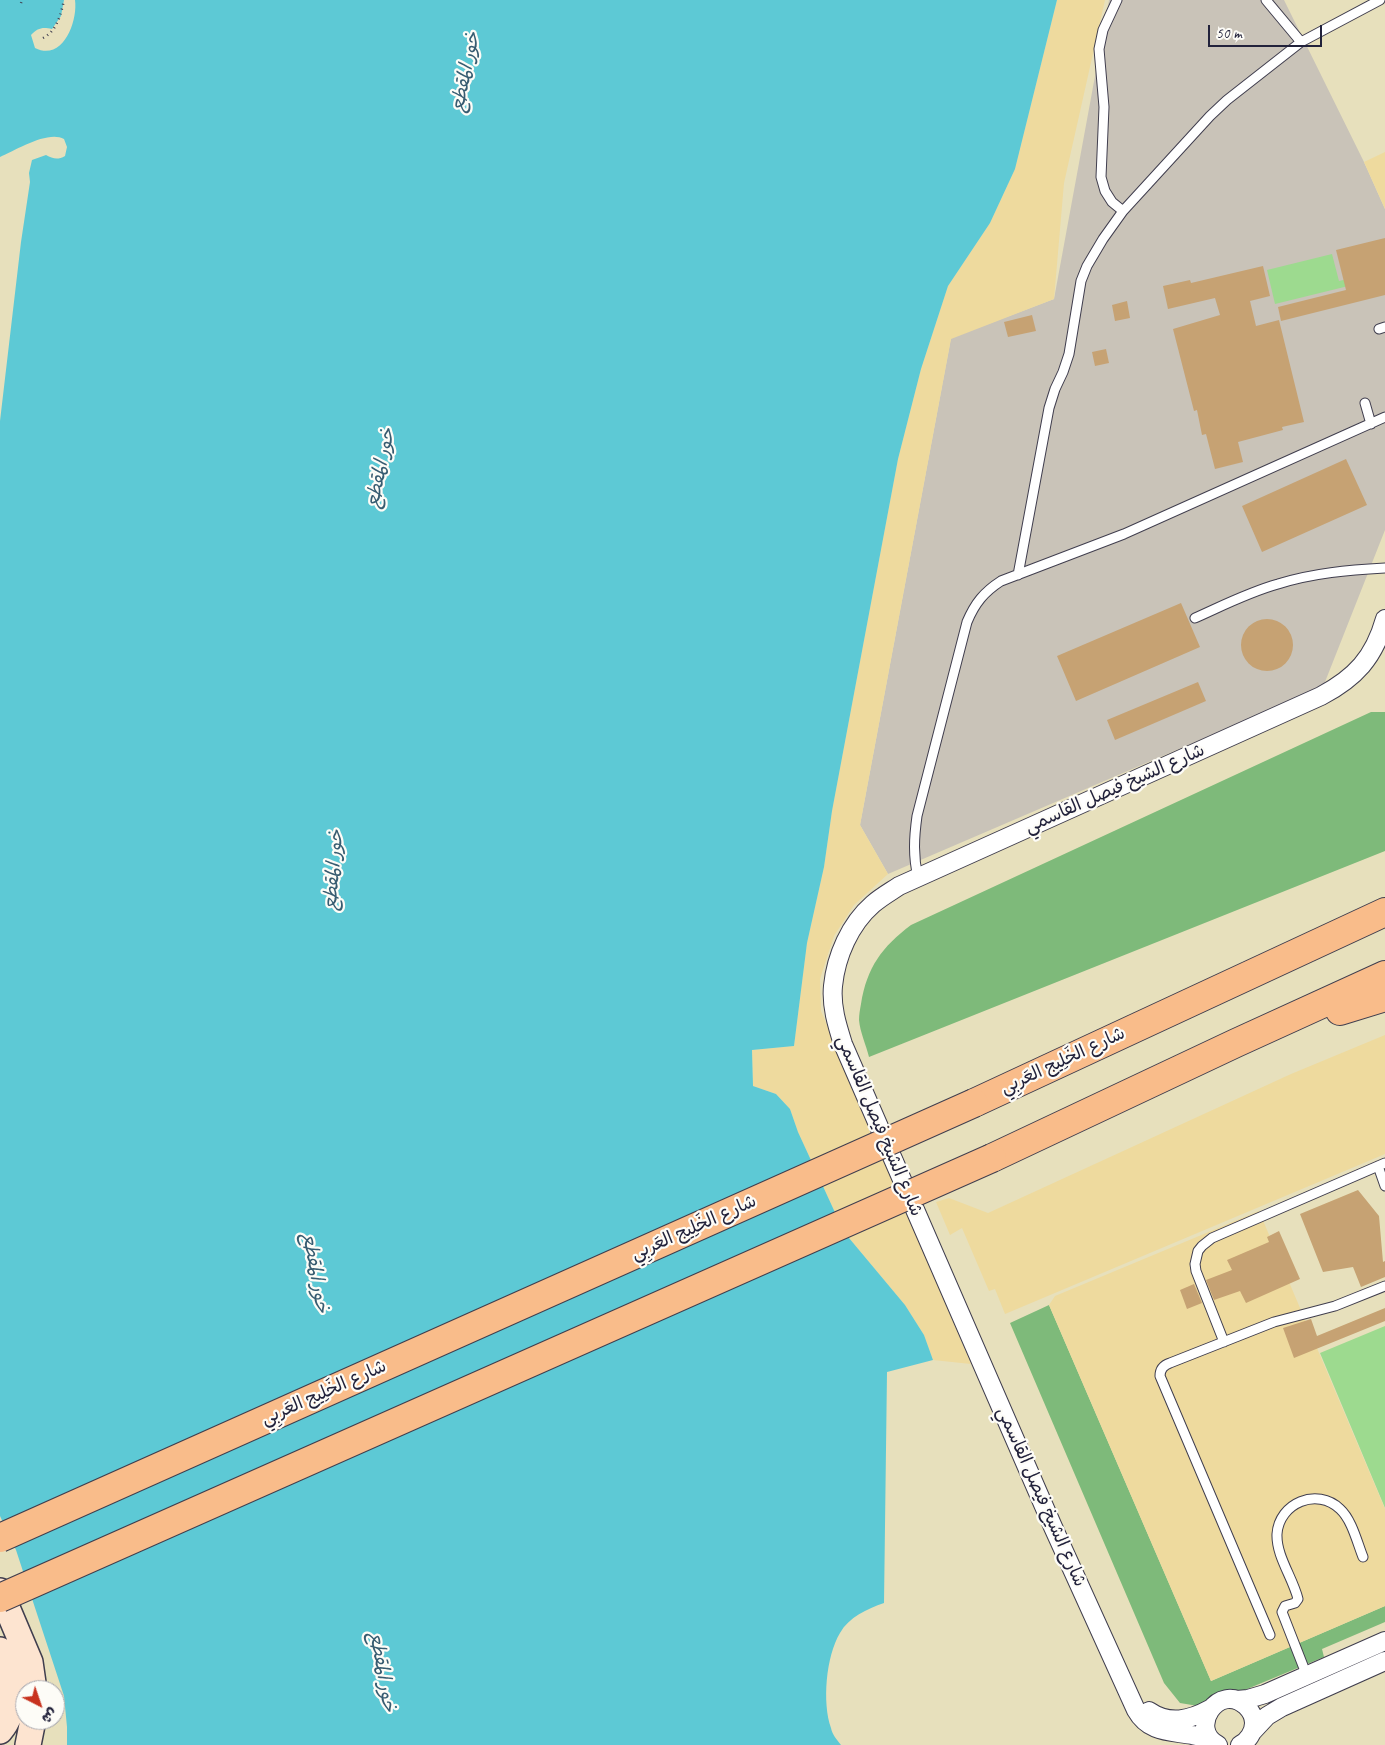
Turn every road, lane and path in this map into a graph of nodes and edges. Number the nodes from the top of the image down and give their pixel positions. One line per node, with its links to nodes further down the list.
1 (64, 0): 5 (path)
2 (1117, 0): 7 (lane)
3 (1266, 0): 6 (lane)
4 (1380, 0): 6 (lane)
5 (42, 38)
6 (1301, 42): 7 (lane)
7 (1123, 211): 12 (lane)
8 (1365, 403): 10 (lane)
9 (1385, 417): 10 (lane)
10 (1371, 424): 12 (lane)
11 (1385, 568): 13 (lane)
12 (1018, 574): 15 (lane)
13 (1195, 618)
14 (1385, 620): 15 (street, شارع الشيخ فيصل القاسمي)
15 (918, 877): 35 (street, شارع الشيخ فيصل القاسمي)
16 (1385, 912): 24 (highway, شارع الخَلِيج العَربِي, bridge)
17 (1385, 975): 19 (highway)
18 (1385, 996): 19 (highway)
19 (1236, 1043): 27 (highway, bridge)
20 (1381, 1165): 21 (lane); 23 (lane)
21 (1385, 1186)
22 (1385, 1286): 23 (lane)
23 (1224, 1342): 28 (lane)
24 (0, 1538)
25 (1363, 1556): 32 (lane)
26 (0, 1591): 33 (street)
27 (0, 1598)
28 (1270, 1635)
29 (1385, 1641): 32 (street)
30 (0, 1650): 38 (street)
31 (1385, 1662): 39 (street)
32 (1307, 1676): 34 (street)
33 (33, 1680)
34 (1237, 1700): 36 (street); 39 (street)
35 (1133, 1702): 36 (street); 41 (street, شارع الشيخ فيصل القاسمي)
36 (1210, 1709): 41 (street)
37 (31, 1730): 43 (street)
38 (0, 1731)
39 (1253, 1731): 44 (street)
40 (0, 1738): 42 (street)
41 (1217, 1744)
42 (11, 1745)
43 (28, 1745)
44 (1240, 1745)

